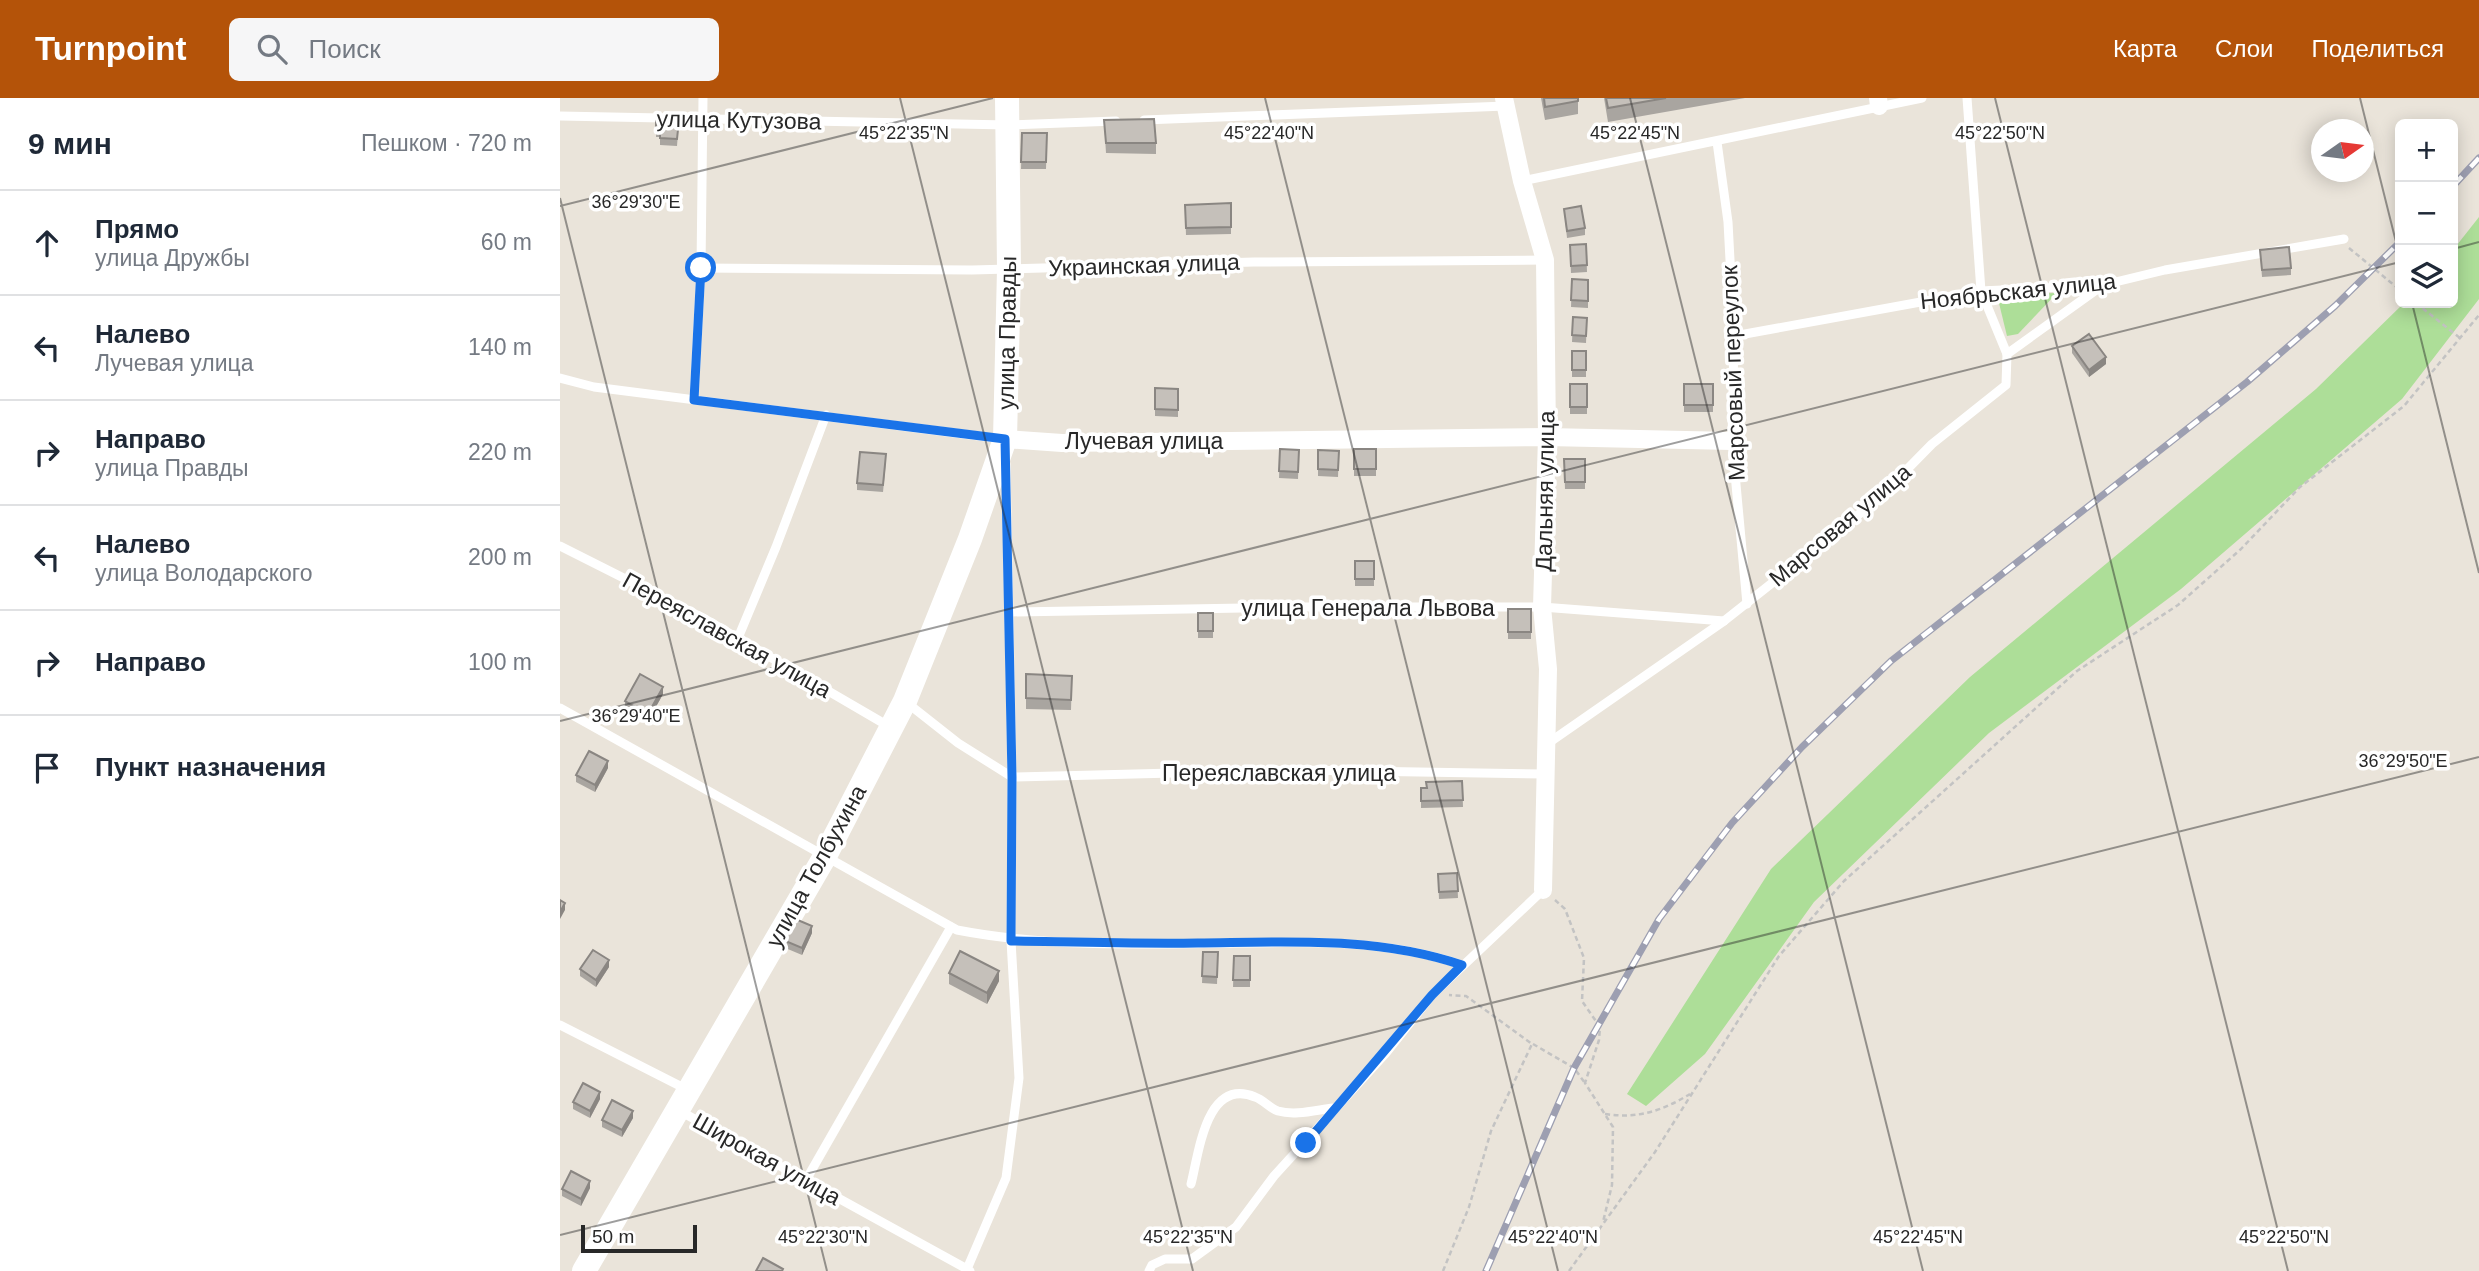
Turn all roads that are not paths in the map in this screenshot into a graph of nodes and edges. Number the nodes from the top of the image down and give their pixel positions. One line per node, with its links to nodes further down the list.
1 (702, 98): 8 (lane)
2 (1007, 98): 9 (main road, улица Правды)
3 (1922, 98): 6 (lane)
4 (1967, 98): 17 (lane)
5 (1505, 102): 9 (lane, улица Кутузова); 11 (street, Дальняя улица)
6 (1878, 102): 10 (lane)
7 (560, 116): 8 (lane, улица Кутузова)
8 (702, 119): 9 (lane, улица Кутузова); 14 (lane)
9 (1008, 125): 15 (main road, улица Правды)
10 (1717, 142): 11 (lane); 18 (lane, Марсовый переулок)
11 (1522, 181): 13 (street, Дальняя улица)
12 (2344, 239): 16 (lane, Ноябрьская улица)
13 (1545, 260): 15 (lane, Украинская улица); 23 (street, Дальняя улица)
14 (701, 268): 15 (lane, Украинская улица); 21 (lane)
15 (1009, 269): 24 (main road, улица Правды)
16 (2103, 285): 17 (lane, Ноябрьская улица); 19 (lane)
17 (1981, 290): 18 (lane, Ноябрьская улица); 19 (lane)
18 (1734, 336): 25 (lane, Марсовый переулок)
19 (2007, 354): 27 (lane, Марсовая улица)
20 (560, 378): 21 (lane, Лучевая улица)
21 (694, 400): 22 (lane, Лучевая улица)
22 (826, 415): 24 (lane, Лучевая улица); 31 (lane)
23 (1548, 437): 24 (street, Лучевая улица); 25 (street, Лучевая улица); 28 (street, Дальняя улица)
24 (1005, 439): 29 (lane, улица Правды); 32 (main road, улица Толбухина)
25 (1732, 441): 27 (lane, Марсовый переулок)
26 (560, 546): 31 (lane, Переяславская улица)
27 (1747, 604): 30 (lane, Марсовая улица)
28 (1542, 607): 29 (lane, улица Генерала Львова); 30 (lane, улица Генерала Львова); 35 (street, Дальняя улица)
29 (1010, 612): 37 (lane, улица Правды)
30 (1724, 621): 35 (lane, Марсовая улица)
31 (738, 638): 34 (lane, Переяславская улица)
32 (905, 701): 34 (main road, улица Толбухина); 37 (lane)
33 (560, 708): 38 (lane)
34 (891, 728): 38 (main road, улица Толбухина)
35 (1547, 744): 36 (street, Дальняя улица)
36 (1545, 774): 37 (lane, Переяславская улица); 39 (street, Дальняя улица)
37 (1012, 777): 41 (lane, улица Правды)
38 (824, 858): 40 (lane); 44 (main road, улица Толбухина)
39 (1543, 890): 42 (lane)
40 (951, 927): 41 (lane); 46 (lane)
41 (1011, 941): 42 (lane); 49 (lane, улица Правды)
42 (1462, 965): 45 (lane)
43 (560, 1025): 44 (lane, Широкая улица)
44 (682, 1099): 46 (lane, Широкая улица); 50 (main road, улица Толбухина)
45 (1333, 1108): 47 (lane); 48 (lane)
46 (806, 1180): 49 (lane, Широкая улица)
47 (1191, 1184)
48 (1150, 1268)
49 (968, 1270)
50 (584, 1271)

